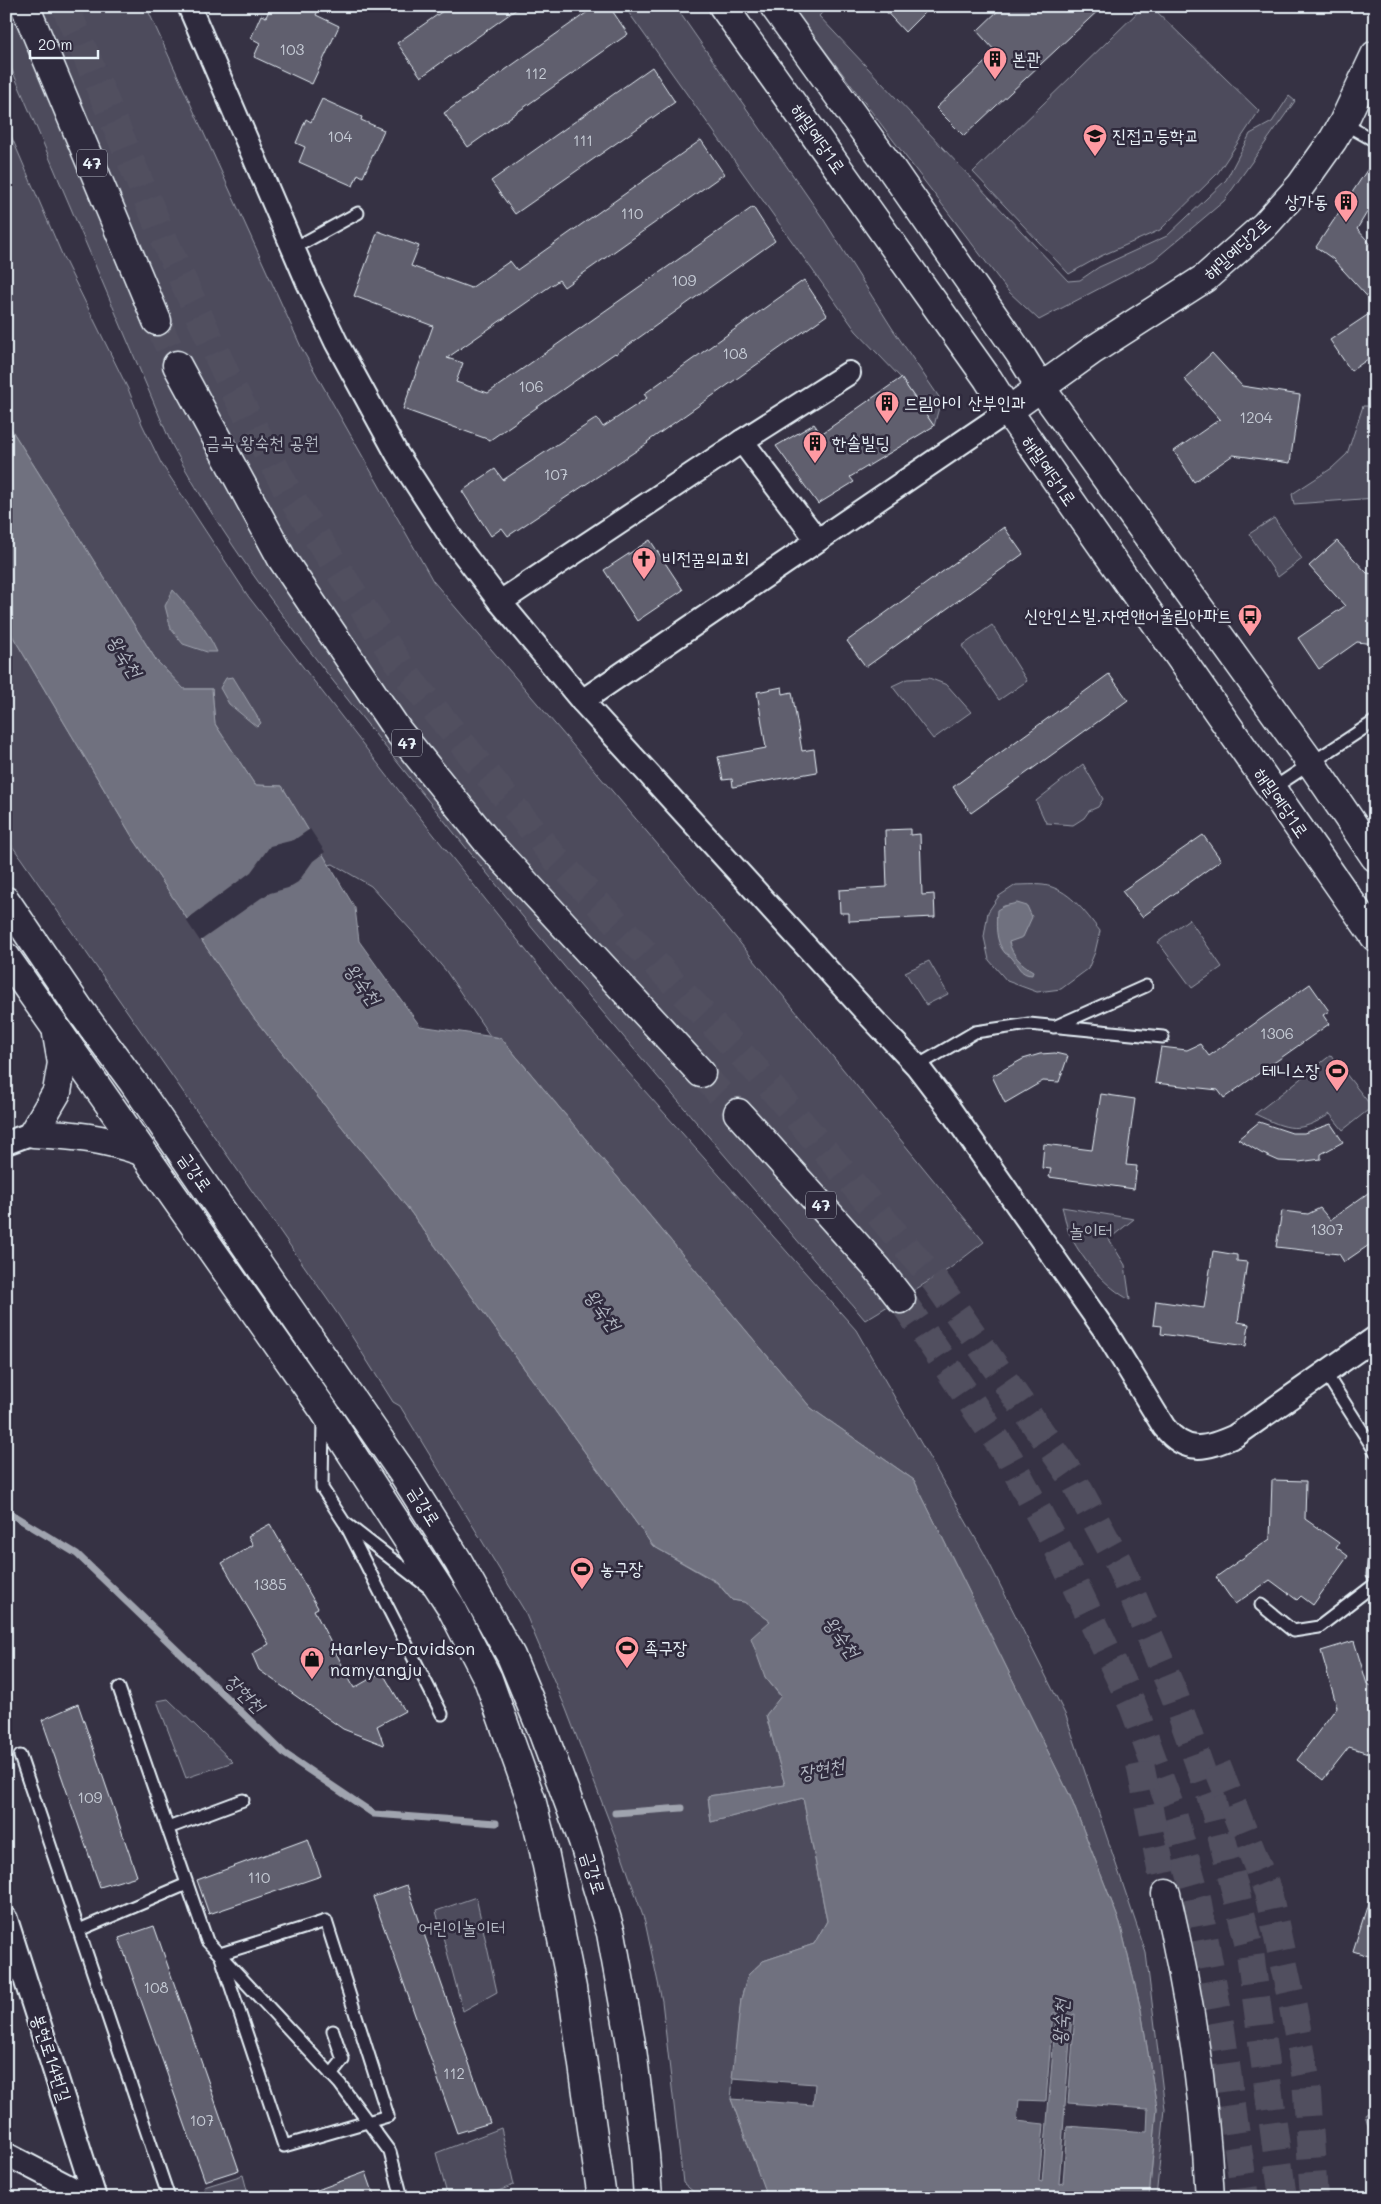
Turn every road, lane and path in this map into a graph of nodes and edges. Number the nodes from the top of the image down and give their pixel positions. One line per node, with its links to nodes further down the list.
1 (25, 6): 10 (main road, 47)
2 (189, 6): 9 (street)
3 (723, 6): 14 (main road, 해밀예당1로)
4 (774, 6): 13 (main road)
5 (1375, 55): 6 (main road, 해밀예당2로)
6 (1343, 123): 7 (lane); 13 (main road, 해밀예당2로)
7 (1375, 141)
8 (358, 213): 9 (lane)
9 (294, 248): 17 (street)
10 (157, 321)
11 (177, 365): 31 (main road, 47)
12 (849, 373): 15 (street)
13 (1041, 388): 14 (main road, 해밀예당2로); 20 (main road)
14 (1008, 411): 16 (street); 21 (main road, 해밀예당1로)
15 (742, 441): 16 (street); 17 (street)
16 (817, 540): 18 (street)
17 (500, 602): 18 (street)
18 (582, 701): 30 (street)
19 (1375, 721): 20 (lane)
20 (1311, 763): 21 (lane); 22 (main road)
21 (1272, 790): 24 (main road, 해밀예당1로)
22 (1375, 857)
23 (6, 901): 66 (main road, 금강로)
24 (1375, 936)
25 (6, 957): 28 (main road, 금강로)
26 (1146, 986): 27 (lane)
27 (1054, 1027): 29 (lane); 30 (lane)
28 (56, 1030): 33 (main road); 35 (main road, 금강로)
29 (1163, 1037)
30 (918, 1066): 38 (street)
31 (701, 1073)
32 (738, 1113): 36 (main road, 47)
33 (33, 1133): 34 (street); 35 (main road)
34 (6, 1143)
35 (141, 1151): 39 (main road, 금강로)
36 (902, 1299)
37 (1375, 1338): 38 (street)
38 (1326, 1374): 40 (lane)
39 (323, 1409): 42 (lane); 45 (main road, 금강로)
40 (1371, 1438): 41 (lane)
41 (1375, 1451)
42 (344, 1522): 45 (lane); 48 (lane)
43 (1375, 1554): 44 (lane)
44 (1374, 1578): 46 (lane)
45 (450, 1605): 65 (main road, 금강로)
46 (1261, 1605)
47 (119, 1688): 51 (lane)
48 (442, 1714)
49 (20, 1756): 55 (lane)
50 (243, 1800): 51 (lane)
51 (168, 1828): 52 (lane)
52 (187, 1884): 55 (lane); 56 (lane)
53 (1166, 1894): 67 (main road)
54 (6, 1919): 62 (street, 봉현로14번길)
55 (79, 1930): 63 (lane)
56 (220, 1954): 58 (lane); 59 (lane); 59 (lane)
57 (333, 2031): 58 (lane)
58 (331, 2075): 59 (lane)
59 (368, 2122): 64 (lane)
60 (6, 2154): 61 (street)
61 (92, 2198)
62 (95, 2198)
63 (169, 2198)
64 (402, 2198)
65 (602, 2198)
66 (648, 2198)
67 (1210, 2198)

